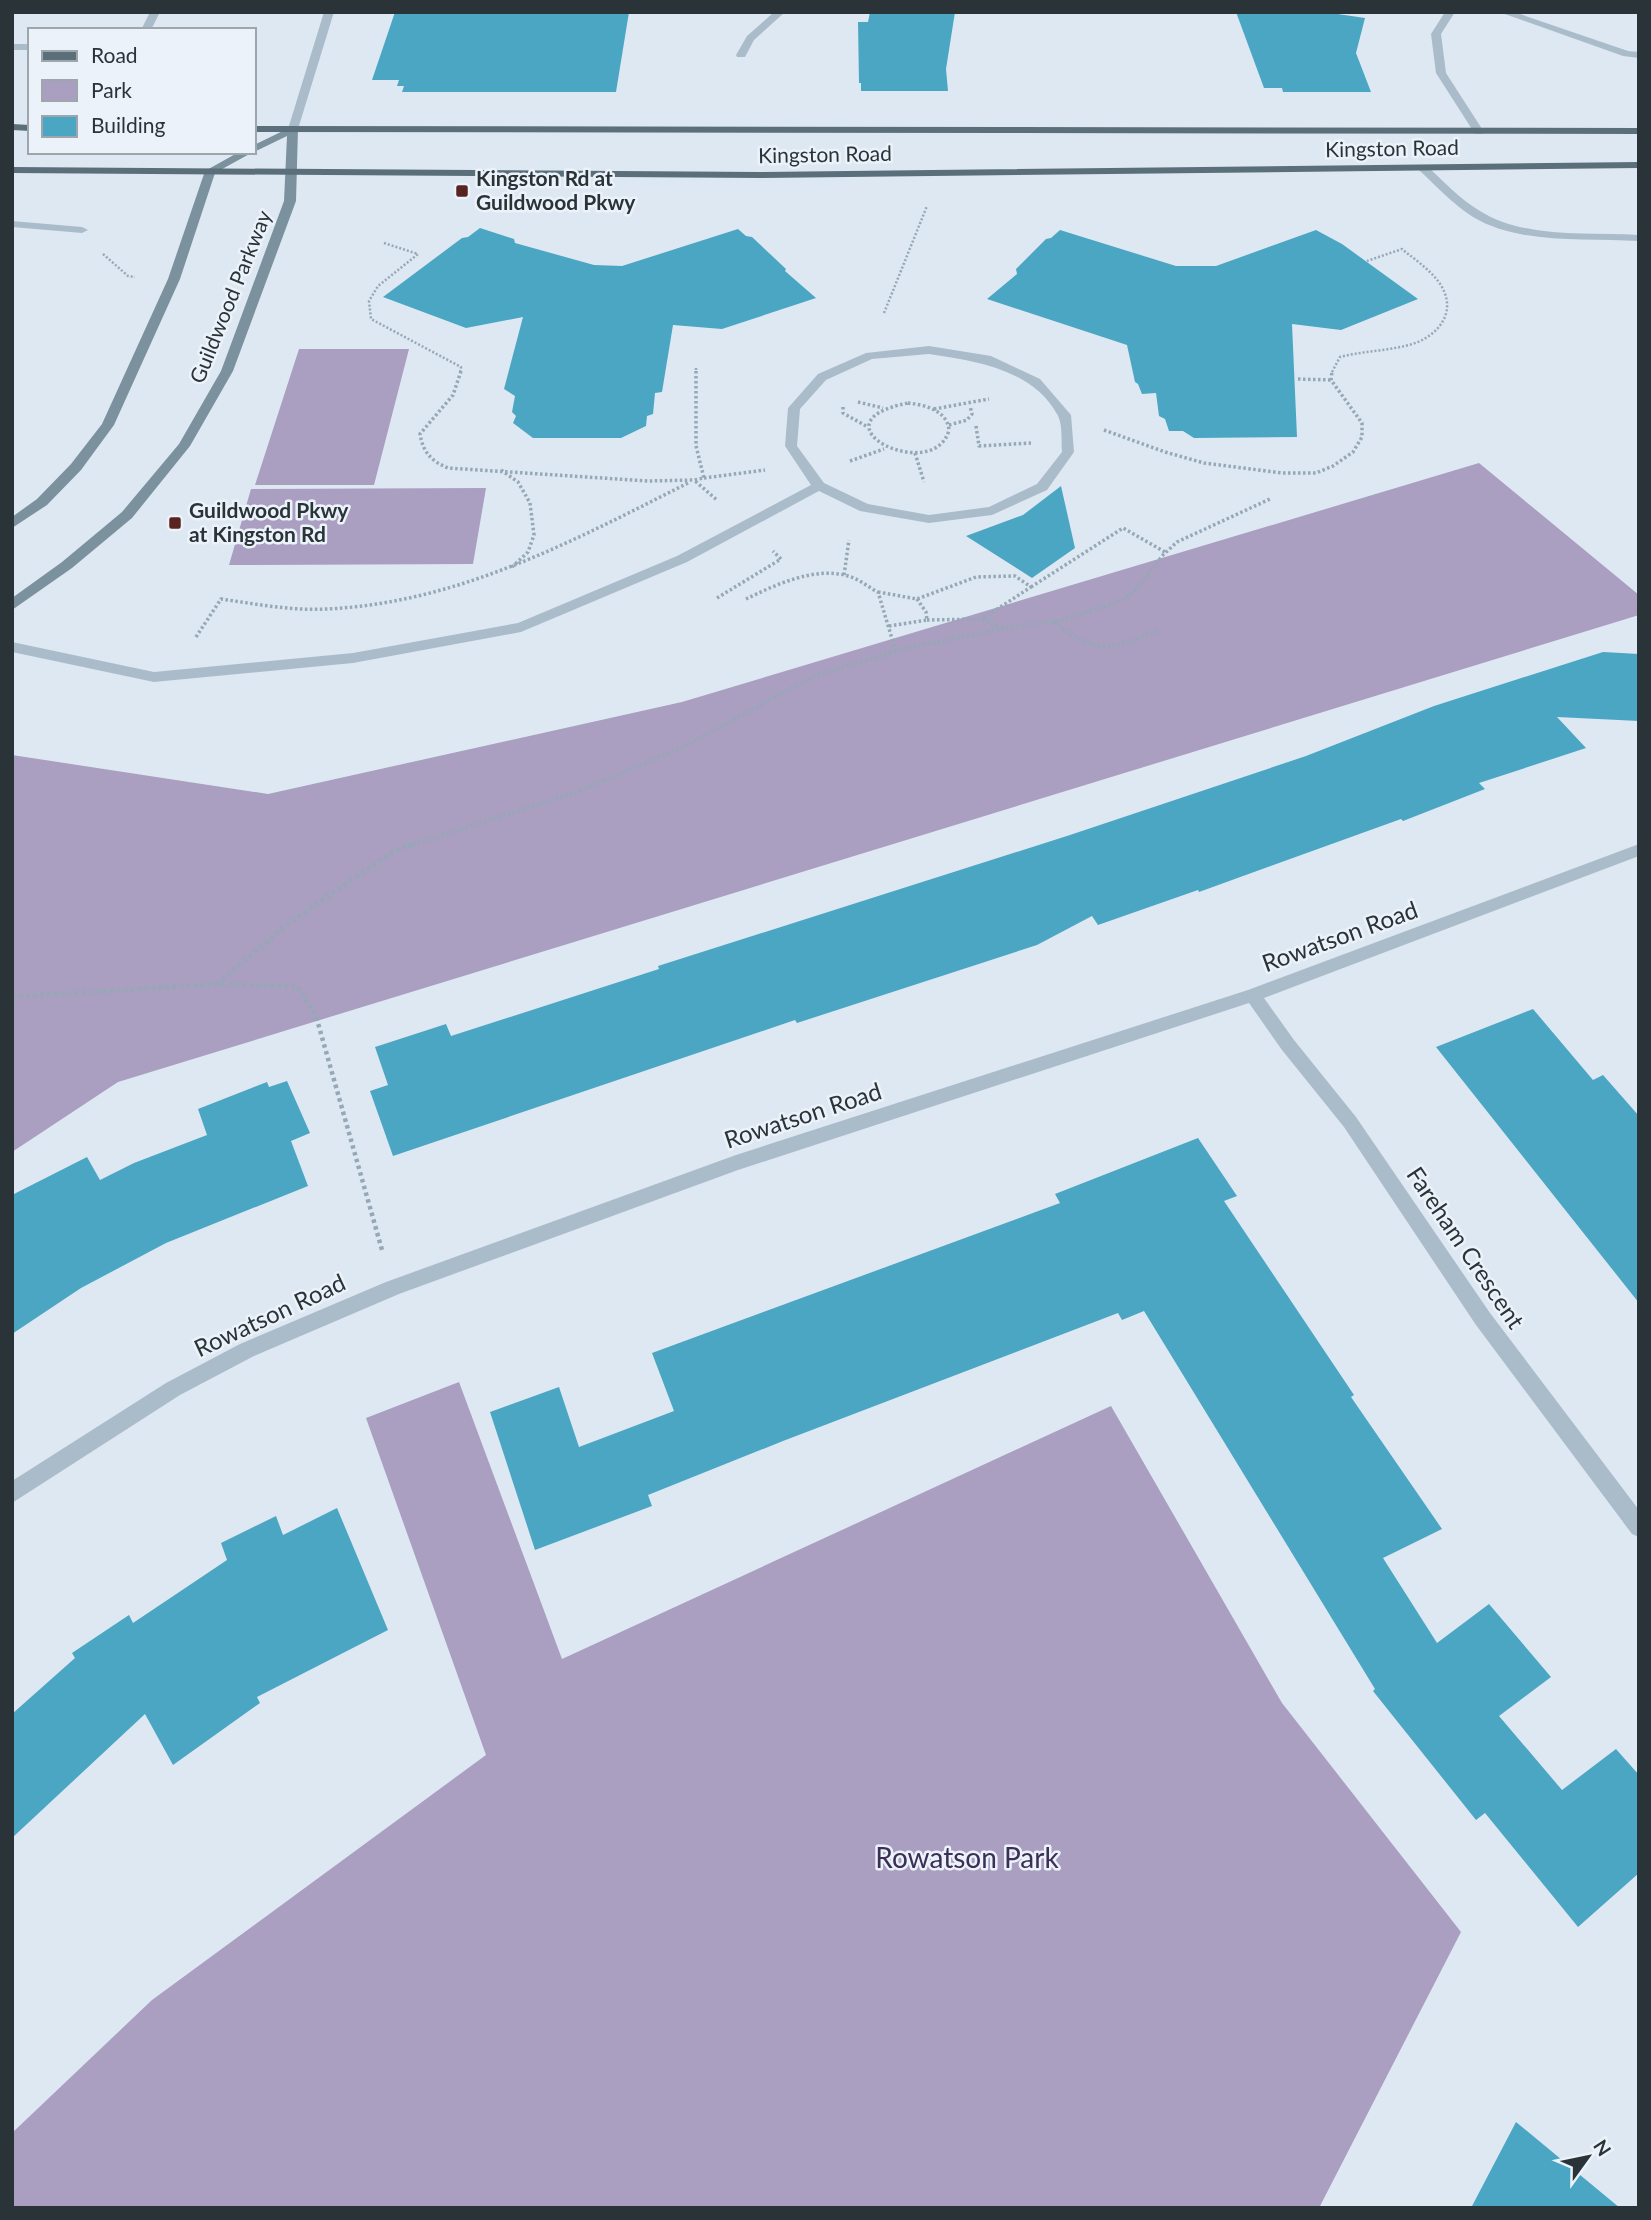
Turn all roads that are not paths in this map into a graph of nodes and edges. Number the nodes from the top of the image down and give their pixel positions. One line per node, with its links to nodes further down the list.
1 (155, 12): 6 (street)
2 (329, 12): 10 (street)
3 (780, 12): 7 (street)
4 (1450, 12): 12 (street)
5 (1504, 12): 8 (street)
6 (147, 28)
7 (741, 55)
8 (1639, 55)
9 (256, 129): 10 (main road, Kingston Road)
10 (293, 129): 12 (main road, Kingston Road); 13 (street); 18 (street, Guildwood Parkway)
11 (1639, 131): 12 (main road, Kingston Road)
12 (1479, 132)
13 (256, 148)
14 (244, 154): 19 (street)
15 (1637, 167): 16 (main road, Kingston Road)
16 (1423, 168): 18 (main road, Kingston Road); 22 (street)
17 (12, 170): 19 (main road, Kingston Road)
18 (292, 171): 19 (main road, Kingston Road); 25 (street, Guildwood Parkway)
19 (210, 172): 24 (street)
20 (12, 224): 21 (street)
21 (82, 230)
22 (1639, 238)
23 (818, 486): 23 (street); 26 (street)
24 (12, 524)
25 (12, 605)
26 (12, 647)
27 (1639, 850): 28 (street, Rowatson Road)
28 (1253, 995): 29 (street, Rowatson Road); 30 (street, Fareham Crescent)
29 (12, 1493)
30 (1639, 1527)

